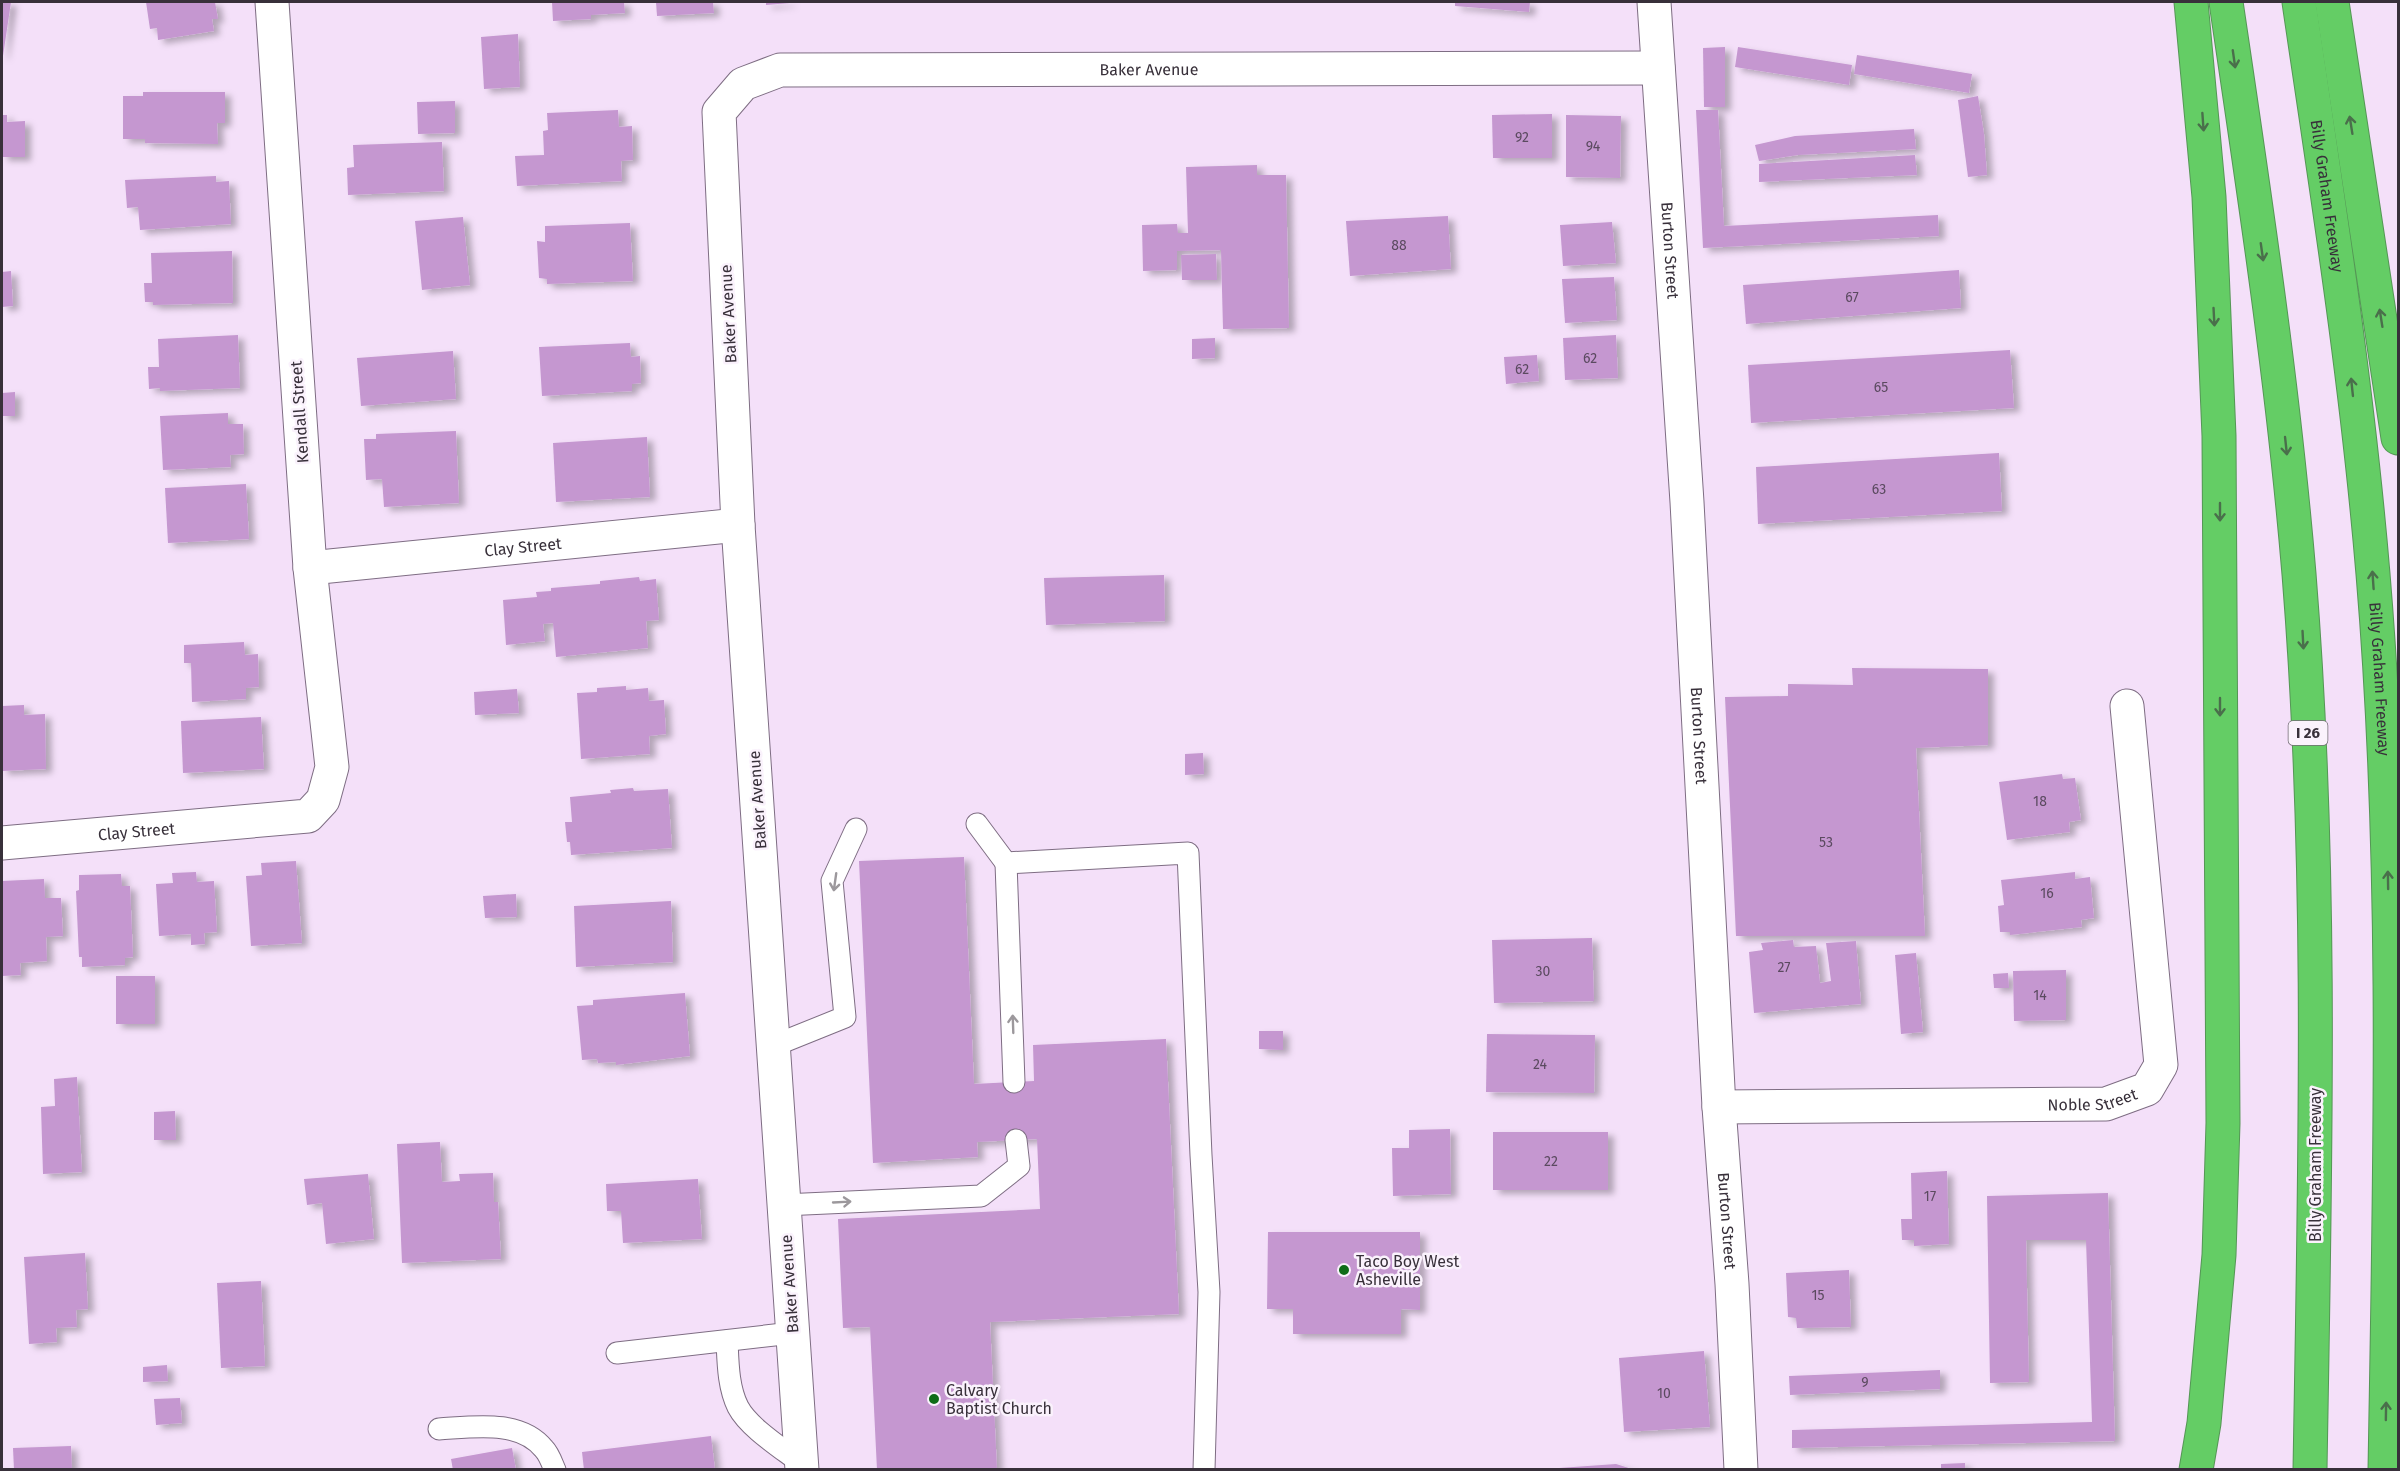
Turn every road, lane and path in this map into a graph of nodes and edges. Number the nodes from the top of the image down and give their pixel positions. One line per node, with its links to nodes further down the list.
1 (272, 2): 10 (street, Kendall Street)
2 (1654, 2): 7 (street, Burton Street)
3 (2191, 2): 30 (highway, one-way to 30)
4 (2226, 2): 31 (highway, Billy Graham Freeway / I 26, one-way to 31)
5 (2299, 2): 32 (highway, Billy Graham Freeway, one-way to 5)
6 (2332, 2): 8 (highway, one-way to 6)
7 (1658, 68): 9 (street, Baker Avenue); 19 (street, Burton Street)
8 (2398, 438)
9 (738, 525): 10 (street, Clay Street); 17 (street, Baker Avenue)
10 (310, 568): 12 (street, Kendall Street)
11 (2127, 705): 19 (street, Noble Street)
12 (308, 816): 15 (street, Clay Street)
13 (977, 824): 16 (lane)
14 (856, 829): 17 (lane, one-way to 17)
15 (2, 843)
16 (1006, 863): 18 (lane, one-way to 16); 28 (lane)
17 (773, 1046): 21 (street, Baker Avenue)
18 (1014, 1082)
19 (1719, 1107): 29 (street, Burton Street)
20 (1016, 1140): 21 (lane, one-way to 20)
21 (783, 1205): 22 (street, Baker Avenue)
22 (792, 1333): 23 (lane); 26 (street, Baker Avenue)
23 (727, 1341): 24 (lane); 26 (lane)
24 (617, 1353)
25 (439, 1429): 27 (lane)
26 (802, 1467)
27 (555, 1470)
28 (1204, 1470)
29 (1741, 1470)
30 (2196, 1470)
31 (2310, 1470)
32 (2385, 1470)

